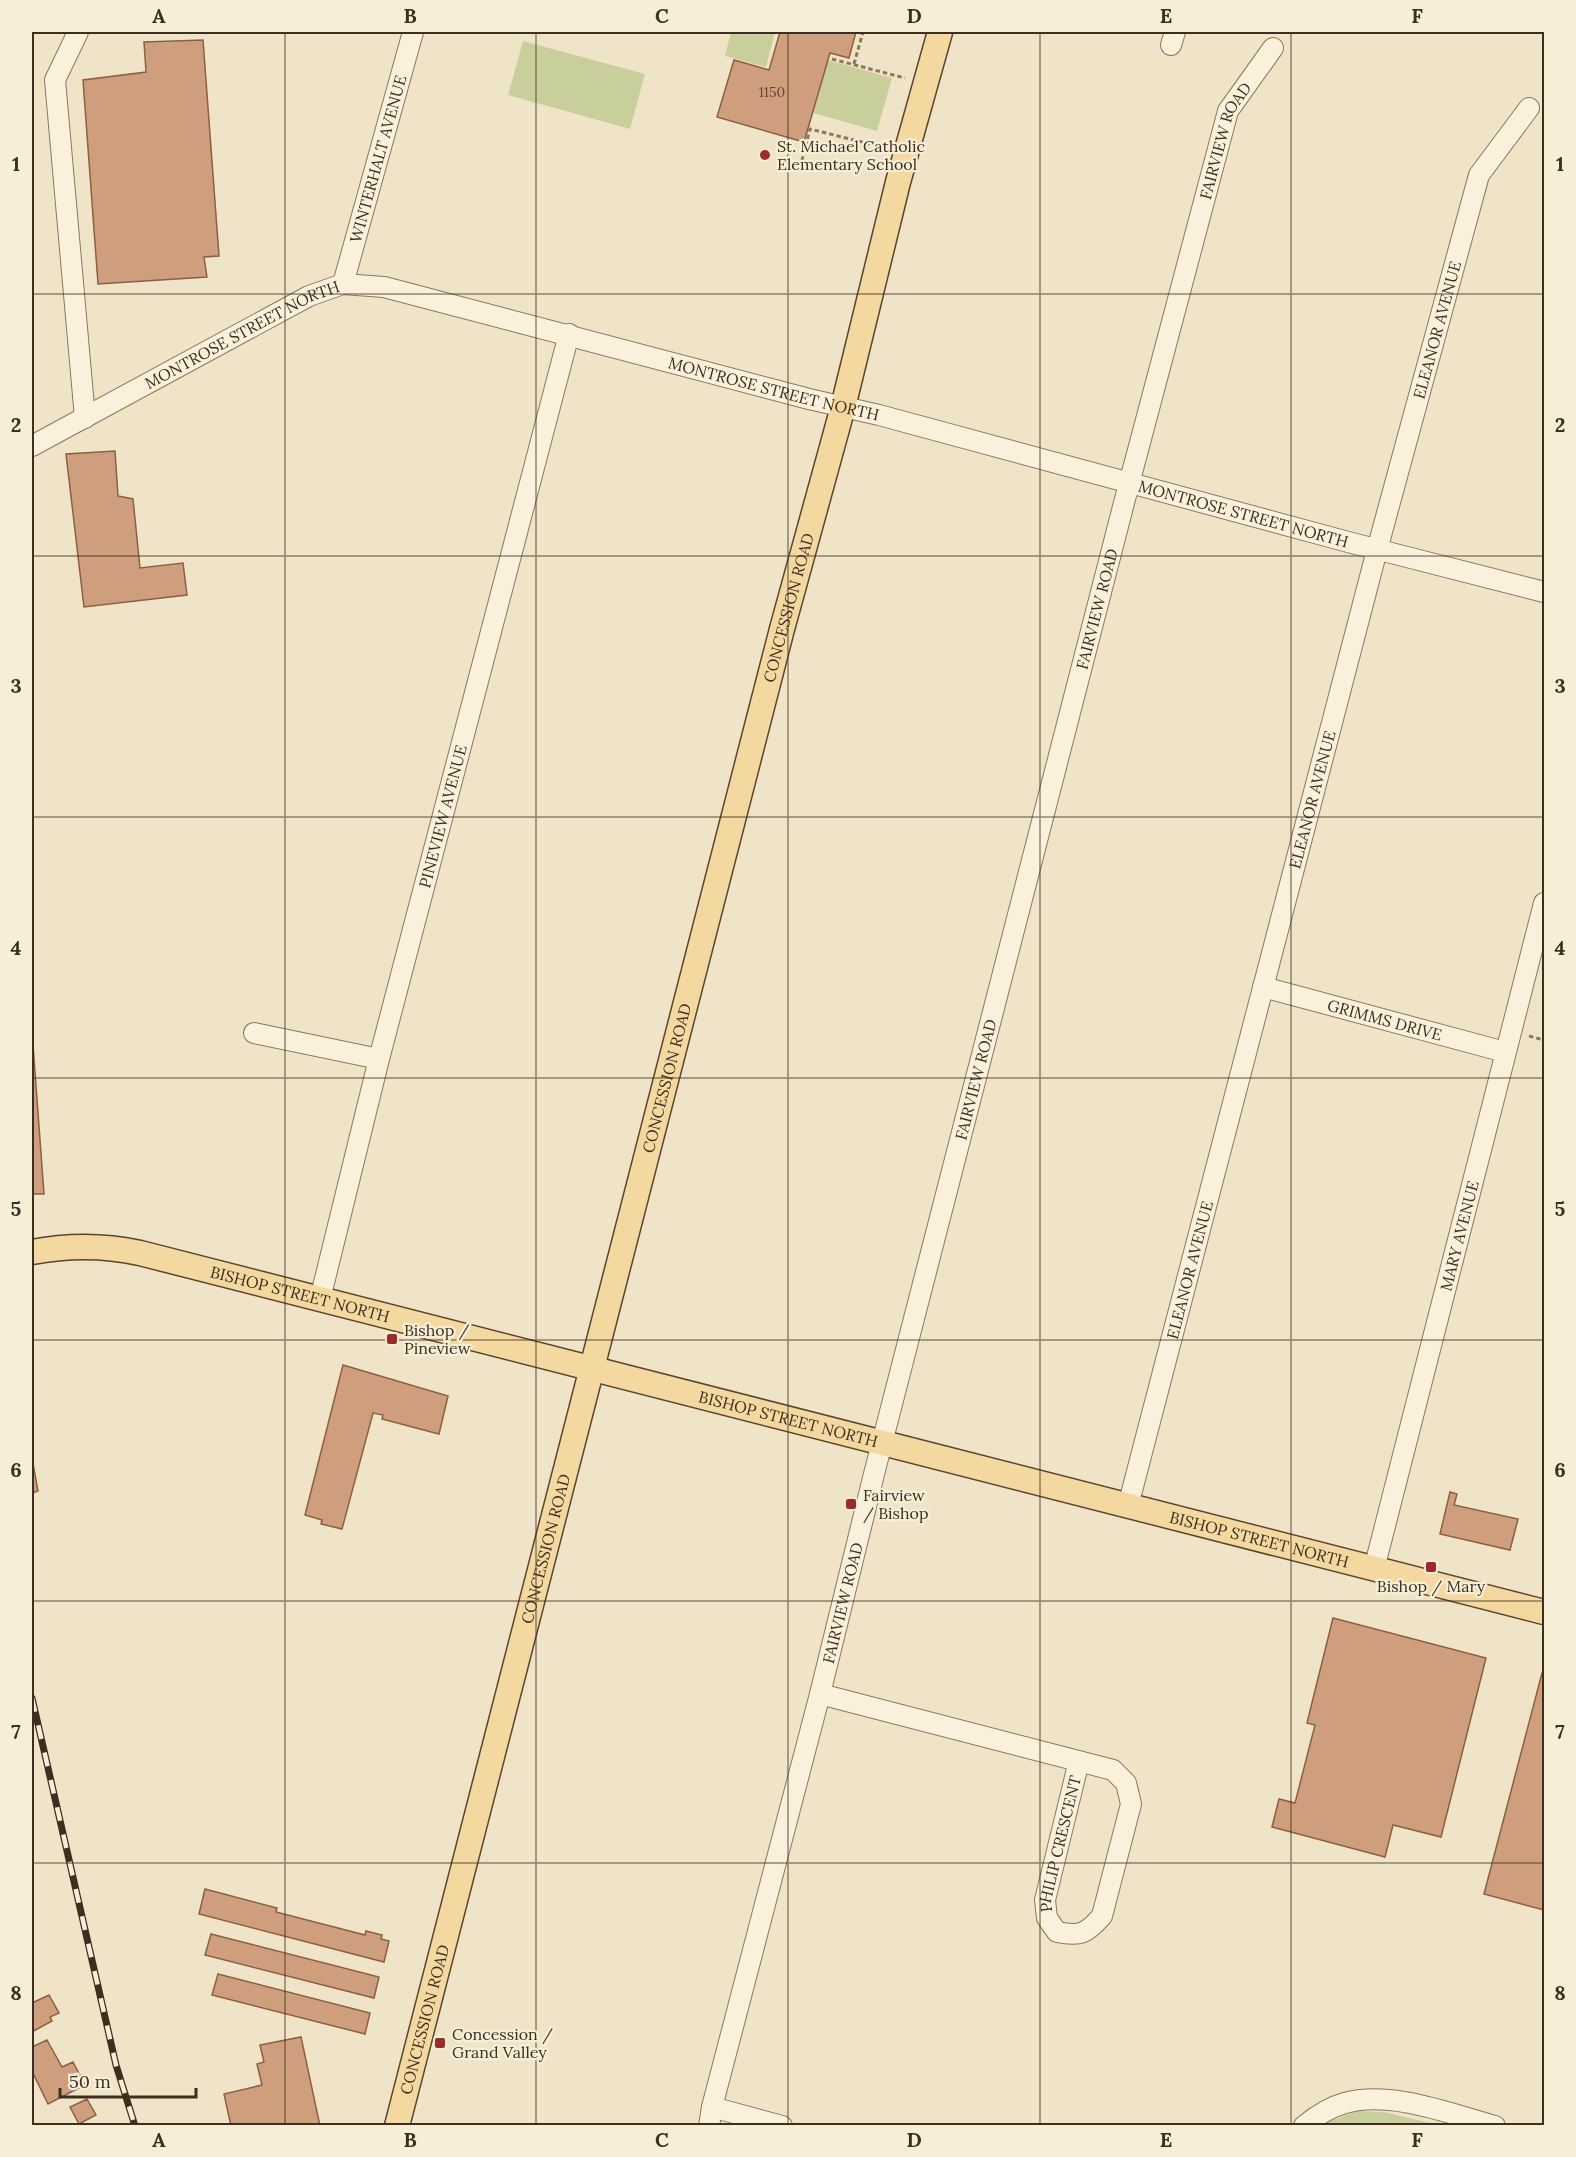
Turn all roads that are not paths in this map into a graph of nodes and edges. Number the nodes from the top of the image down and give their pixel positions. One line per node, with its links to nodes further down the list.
1 (78, 32): 9 (street)
2 (413, 32): 6 (street, WINTERHALT AVENUE)
3 (940, 32): 8 (main road, CONCESSION ROAD)
4 (1274, 48): 11 (street, FAIRVIEW ROAD)
5 (1529, 108): 12 (street, ELEANOR AVENUE)
6 (343, 284): 7 (street, MONTROSE STREET NORTH); 9 (street, MONTROSE STREET NORTH)
7 (569, 334): 8 (street, MONTROSE STREET NORTH); 18 (street, PINEVIEW AVENUE)
8 (843, 407): 11 (street, MONTROSE STREET NORTH); 21 (main road, CONCESSION ROAD)
9 (86, 418): 10 (street, MONTROSE STREET NORTH)
10 (32, 446)
11 (1129, 483): 12 (street, MONTROSE STREET NORTH); 22 (street, FAIRVIEW ROAD)
12 (1377, 550): 13 (street, MONTROSE STREET NORTH); 15 (street, ELEANOR AVENUE)
13 (1545, 592)
14 (1545, 903): 17 (street, MARY AVENUE)
15 (1263, 987): 17 (street, GRIMMS DRIVE); 23 (street, ELEANOR AVENUE)
16 (254, 1033): 18 (street)
17 (1505, 1052): 24 (street, MARY AVENUE)
18 (379, 1059): 20 (street, PINEVIEW AVENUE)
19 (32, 1252): 20 (main road, BISHOP STREET NORTH)
20 (320, 1299): 21 (main road, BISHOP STREET NORTH)
21 (592, 1369): 22 (main road, BISHOP STREET NORTH); 29 (main road, CONCESSION ROAD)
22 (882, 1442): 23 (main road, BISHOP STREET NORTH); 26 (street, FAIRVIEW ROAD)
23 (1128, 1506): 24 (main road, BISHOP STREET NORTH)
24 (1374, 1569): 25 (main road, BISHOP STREET NORTH)
25 (1545, 1612)
26 (820, 1694): 27 (street, PHILIP CRESCENT); 28 (street, FAIRVIEW ROAD)
27 (1079, 1761): 27 (street, PHILIP CRESCENT)
28 (711, 2116): 30 (street)
29 (396, 2126)
30 (782, 2126)
31 (1304, 2126): 32 (street)
32 (1495, 2126)

